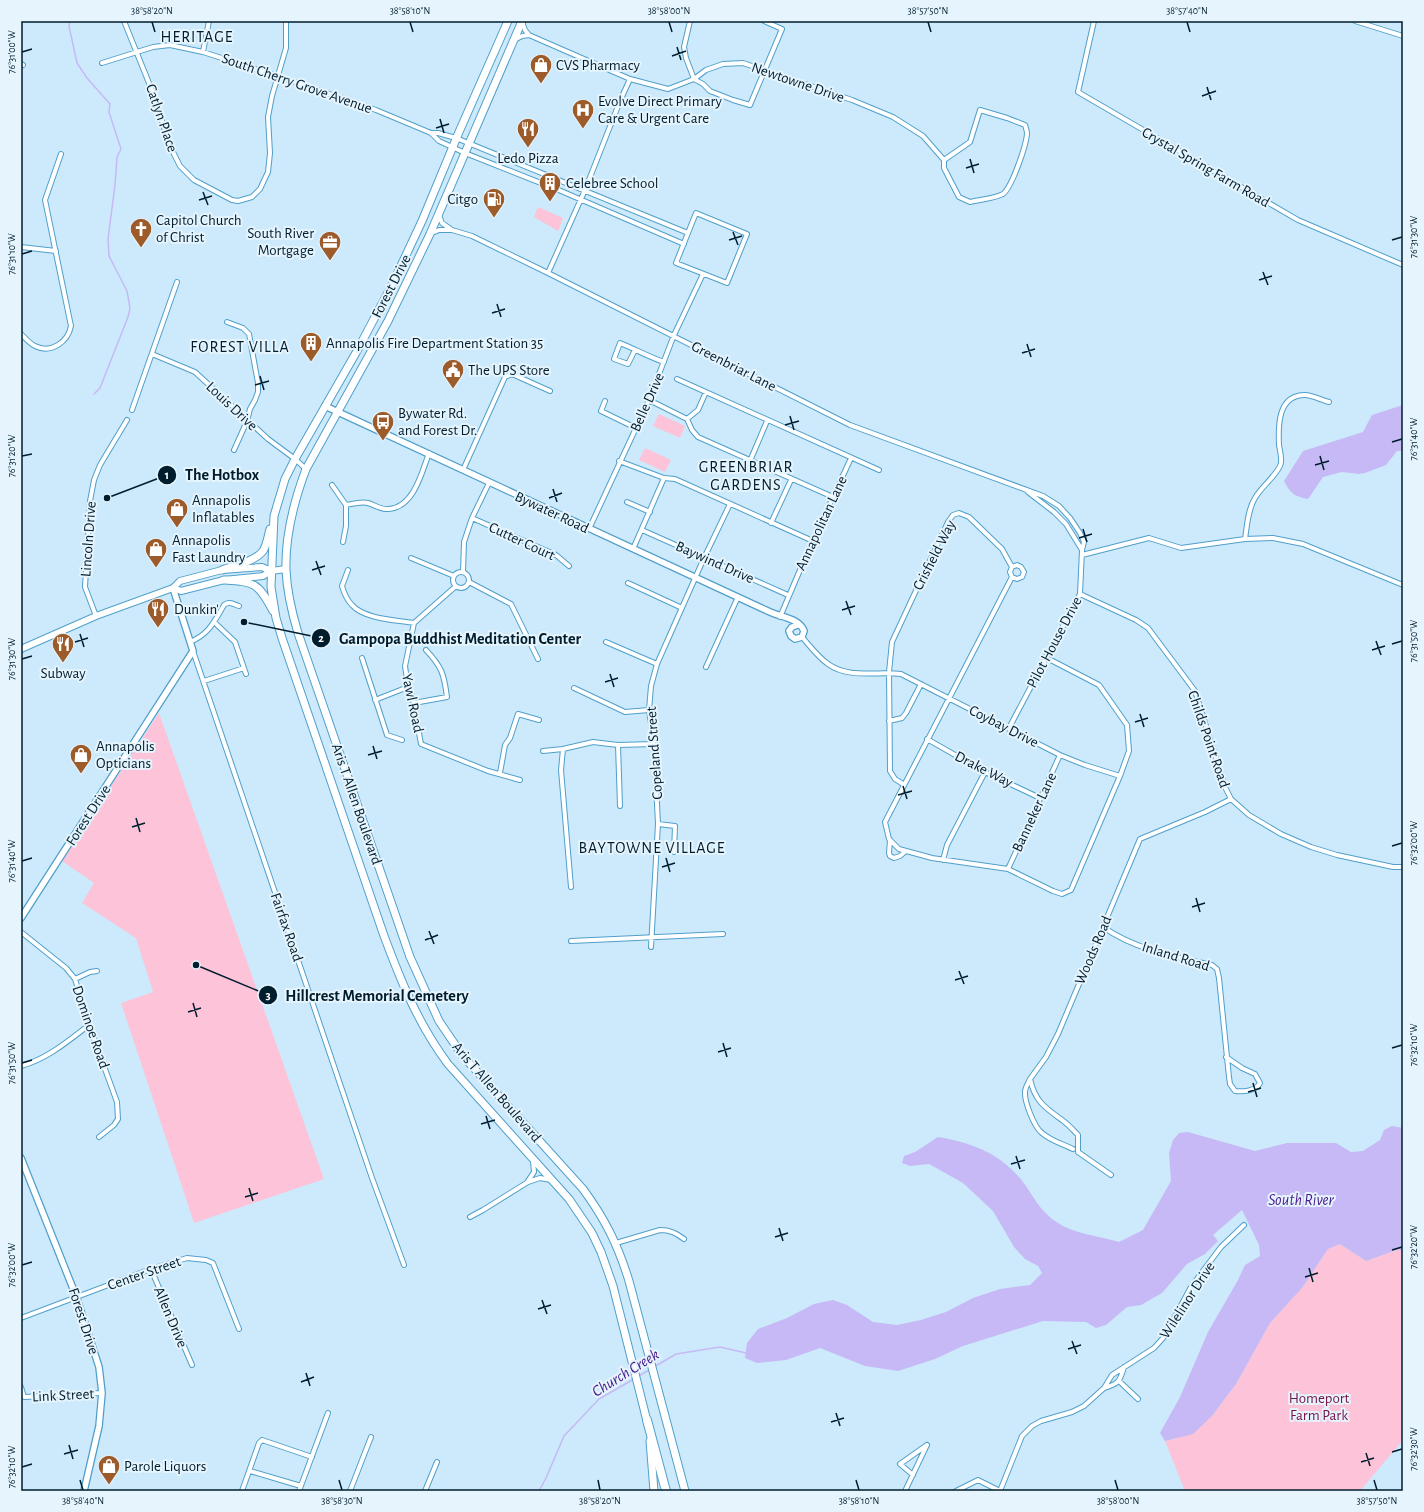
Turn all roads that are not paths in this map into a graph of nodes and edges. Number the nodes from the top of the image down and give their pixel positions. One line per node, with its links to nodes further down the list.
1 (124, 21): 14 (street, Catlyn Place)
2 (209, 21): 13 (street)
3 (286, 21): 17 (street, Catlyn Place)
4 (508, 21): 21 (main road, Forest Drive)
5 (522, 21): 10 (street); 12 (main road, Forest Drive)
6 (690, 21): 19 (street)
7 (764, 21): 16 (street)
8 (1094, 21): 36 (street, Crystal Spring Farm Road)
9 (1355, 21): 11 (street)
10 (529, 35): 12 (street); 18 (street, Newtowne Drive)
11 (1403, 36)
12 (512, 41): 22 (main road, Forest Drive)
13 (204, 52): 14 (street, South Cherry Grove Avenue); 17 (street, South Cherry Grove Avenue)
14 (137, 53): 15 (street, South Cherry Grove Avenue); 17 (street, Catlyn Place)
15 (102, 63)
16 (764, 70): 19 (street, Newtowne Drive); 19 (street); 26 (street, Newtowne Drive)
17 (277, 76): 20 (street, South Cherry Grove Avenue)
18 (630, 79): 19 (street, Newtowne Drive); 27 (street)
19 (694, 79)
20 (431, 133): 21 (street, South Cherry Grove Avenue); 23 (street, South Cherry Grove Avenue)
21 (456, 138): 22 (street, South Cherry Grove Avenue); 23 (main road, Forest Drive)
22 (469, 144): 24 (main road, Forest Drive); 27 (street, South Cherry Grove Avenue)
23 (453, 147): 24 (street, South Cherry Grove Avenue); 46 (main road, Forest Drive)
24 (464, 153): 28 (street, South Cherry Grove Avenue); 29 (main road, Forest Drive)
25 (61, 154): 35 (street)
26 (944, 160): 26 (street, Newtowne Drive)
27 (585, 190): 28 (street); 31 (street, South Cherry Grove Avenue)
28 (580, 200): 33 (street, South Cherry Grove Avenue); 37 (street)
29 (439, 214): 30 (street); 32 (main road, Forest Drive)
30 (452, 230): 32 (street, Greenbriar Lane); 37 (street, Greenbriar Lane)
31 (688, 233): 33 (street); 38 (street)
32 (430, 234): 47 (main road, Forest Drive)
33 (684, 244): 38 (street)
34 (21, 247): 35 (street)
35 (56, 251): 41 (street)
36 (1403, 265)
37 (548, 273): 42 (street, Greenbriar Lane)
38 (703, 274): 42 (street, Belle Drive)
39 (177, 282): 44 (street)
40 (227, 322): 59 (street)
41 (21, 334)
42 (674, 335): 45 (street, Belle Drive); 75 (street, Greenbriar Lane)
43 (635, 350): 43 (street); 45 (street)
44 (152, 354): 55 (street); 59 (street, Louis Drive)
45 (664, 362): 51 (street, Belle Drive)
46 (350, 364): 47 (main road); 54 (main road, Forest Drive)
47 (360, 371): 56 (main road, Forest Drive)
48 (677, 380): 50 (street)
49 (550, 391): 69 (street)
50 (706, 392): 57 (street); 60 (street)
51 (648, 400): 57 (street); 61 (street, Belle Drive)
52 (606, 401): 61 (street)
53 (1329, 402): 86 (street)
54 (326, 406): 56 (street, Bywater Road); 64 (main road, Forest Drive)
55 (132, 410)
56 (337, 412): 63 (street, Bywater Road); 68 (main road, Forest Drive)
57 (687, 419): 67 (street)
58 (127, 420): 114 (street, Lincoln Drive)
59 (247, 421): 62 (street); 64 (street, Louis Drive)
60 (767, 421): 65 (street); 67 (street)
61 (636, 428): 66 (street, Belle Drive)
62 (234, 450)
63 (430, 453): 69 (street, Bywater Road); 79 (street)
64 (295, 458): 68 (street, Louis Drive); 81 (main road, Forest Drive)
65 (851, 458): 70 (street, Annapolitan Lane); 76 (street, Annapolitan Lane)
66 (619, 461): 71 (street); 84 (street, Belle Drive)
67 (750, 461): 72 (street)
68 (306, 468): 95 (main road, Forest Drive)
69 (463, 470): 73 (street, Bywater Road)
70 (879, 470)
71 (664, 478): 78 (street); 80 (street)
72 (791, 480): 76 (street); 83 (street)
73 (489, 483): 82 (street); 84 (street, Bywater Road)
74 (332, 485): 79 (street)
75 (1022, 488): 90 (street); 90 (street, Pilot House Drive)
76 (833, 497): 87 (street, Annapolitan Lane)
77 (627, 502): 80 (street)
78 (730, 504): 83 (street); 92 (street, Copeland Street)
79 (346, 505): 88 (street)
80 (650, 512): 85 (street)
81 (274, 516): 96 (main road); 98 (main road, Forest Drive)
82 (472, 518): 93 (street, Cutter Court); 99 (street)
83 (771, 523): 87 (street)
84 (589, 529): 89 (street, Bywater Road)
85 (642, 530): 89 (street); 92 (street, Baywind Drive)
86 (1245, 539): 90 (street); 106 (street)
87 (813, 541): 110 (street, Annapolitan Lane)
88 (343, 542)
89 (633, 550): 102 (street, Bywater Road)
90 (1082, 553): 109 (street, Pilot House Drive)
91 (411, 558): 100 (street)
92 (704, 558): 102 (street, Copeland Street); 110 (street, Baywind Drive)
93 (569, 566)
94 (1012, 567): 101 (street, Crisfield Way); 101 (street, Crisfield Way); 133 (street, Crisfield Way)
95 (286, 569): 98 (main road); 192 (main road, Aris T Allen Boulevard)
96 (222, 570): 98 (main road); 108 (main road)
97 (348, 570): 118 (street)
98 (272, 571): 103 (main road); 116 (main road, Aris T Allen Boulevard)
99 (463, 572): 100 (street); 104 (street)
100 (454, 576): 107 (street)
101 (1012, 577): 139 (street, Crisfield Way)
102 (695, 578): 111 (street, Bywater Road); 113 (street, Copeland Street)
103 (224, 580): 108 (main road); 116 (main road)
104 (469, 582): 107 (street); 129 (street)
105 (628, 583): 113 (street)
106 (1403, 585)
107 (456, 586): 118 (street)
108 (172, 588): 114 (main road); 122 (street, Fairfax Road)
109 (1080, 594): 127 (street, Pilot House Drive); 159 (street, Childs Point Road)
110 (788, 596): 115 (street, Annapolitan Lane)
111 (738, 597): 115 (street, Bywater Road); 131 (street)
112 (239, 606): 117 (street)
113 (682, 608): 130 (street, Copeland Street)
114 (96, 616): 124 (main road)
115 (780, 617): 119 (street, Bywater Road); 120 (street, Bywater Road)
116 (276, 618): 185 (main road, Aris T Allen Boulevard)
117 (214, 622): 122 (street); 132 (street)
118 (414, 623): 137 (street, Yawl Road)
119 (798, 625): 120 (street); 121 (street)
120 (792, 627): 121 (street)
121 (802, 637): 133 (street)
122 (190, 642): 126 (street, Fairfax Road)
123 (606, 642): 130 (street)
124 (21, 649)
125 (426, 650): 141 (street)
126 (193, 651): 135 (street, Fairfax Road); 169 (street, Forest Drive)
127 (1045, 657): 145 (street, Pilot House Drive); 155 (street)
128 (362, 658): 140 (street)
129 (538, 659)
130 (658, 664): 142 (street, Copeland Street)
131 (706, 666)
132 (244, 668): 134 (street); 135 (street)
133 (889, 672): 136 (street, Coybay Drive); 144 (street)
134 (246, 674)
135 (204, 681): 193 (street, Fairfax Road)
136 (921, 684): 139 (street, Coybay Drive); 144 (street)
137 (408, 687): 140 (street); 141 (street, Yawl Road)
138 (574, 688): 142 (street)
139 (949, 699): 145 (street, Coybay Drive); 146 (street, Crisfield Way)
140 (375, 700): 147 (street)
141 (414, 703): 154 (street, Yawl Road)
142 (649, 710): 148 (street, Copeland Street)
143 (539, 720): 154 (street)
144 (889, 721): 157 (street)
145 (1008, 728): 152 (street, Coybay Drive)
146 (927, 739): 153 (street, Drake Way); 157 (street, Crisfield Way)
147 (402, 740)
148 (654, 744): 149 (street); 161 (street, Copeland Street)
149 (618, 745): 150 (street); 160 (street)
150 (563, 749): 151 (street); 168 (street)
151 (543, 751)
152 (1060, 755): 155 (street, Coybay Drive); 158 (street, Banneker Lane)
153 (985, 772): 158 (street, Drake Way); 165 (street)
154 (500, 774): 156 (street)
155 (1120, 776): 167 (street)
156 (520, 780)
157 (903, 784): 162 (street, Crisfield Way)
158 (1040, 798): 167 (street, Banneker Lane)
159 (1231, 799): 166 (street, Childs Point Road); 170 (street, Woods Road)
160 (620, 806)
161 (658, 824): 164 (street); 173 (street, Copeland Street)
162 (890, 840): 163 (street); 163 (street, Crisfield Way)
163 (906, 851): 165 (street)
164 (674, 852)
165 (943, 860): 167 (street)
166 (1403, 867)
167 (1008, 869)
168 (571, 887)
169 (21, 918)
170 (1102, 927): 179 (street, Inland Road); 181 (street, Woods Road)
171 (21, 932): 177 (street, Dominoe Road)
172 (723, 934): 173 (street)
173 (651, 937): 174 (street); 175 (street, Copeland Street)
174 (571, 941)
175 (651, 947)
176 (96, 971): 177 (street)
177 (75, 979): 178 (street, Dominoe Road)
178 (89, 1025): 180 (street); 182 (street, Dominoe Road)
179 (1226, 1057): 179 (street, Inland Road)
180 (21, 1066)
181 (1030, 1079): 183 (street); 186 (street)
182 (99, 1137)
183 (1073, 1149)
184 (21, 1158): 195 (street, Forest Drive)
185 (532, 1158): 187 (main road, Aris T Allen Boulevard); 188 (street)
186 (1111, 1175)
187 (553, 1181): 188 (street); 206 (main road, Aris T Allen Boulevard)
188 (528, 1182): 189 (street)
189 (470, 1216)
190 (1244, 1225): 199 (street, Wilelinor Drive)
191 (684, 1239): 192 (street)
192 (616, 1243): 219 (main road, Aris T Allen Boulevard)
193 (404, 1265)
194 (151, 1269): 195 (street, Center Street); 197 (street, Center Street); 198 (street, Allen Drive)
195 (76, 1296): 196 (street, Center Street); 203 (street, Forest Drive)
196 (21, 1318)
197 (238, 1329)
198 (192, 1365)
199 (1124, 1367): 200 (street); 202 (street, Wilelinor Drive)
200 (1119, 1381): 202 (street, Wilelinor Drive); 204 (street)
201 (21, 1388): 203 (street, Link Street)
202 (1104, 1388): 222 (street, Wilelinor Drive)
203 (102, 1393): 213 (street, Forest Drive)
204 (1138, 1399)
205 (328, 1413): 208 (street)
206 (647, 1418): 217 (main road); 218 (highway, Aris T Allen Boulevard)
207 (371, 1437): 215 (street)
208 (312, 1457): 210 (street); 212 (street)
209 (437, 1462): 216 (street)
210 (250, 1471): 212 (street); 214 (street)
211 (913, 1475): 211 (street); 220 (street)
212 (300, 1489)
213 (84, 1491)
214 (242, 1491)
215 (350, 1491)
216 (425, 1491)
217 (654, 1491)
218 (666, 1491)
219 (685, 1491)
220 (905, 1491)
221 (956, 1491): 222 (street)
222 (1000, 1491)

